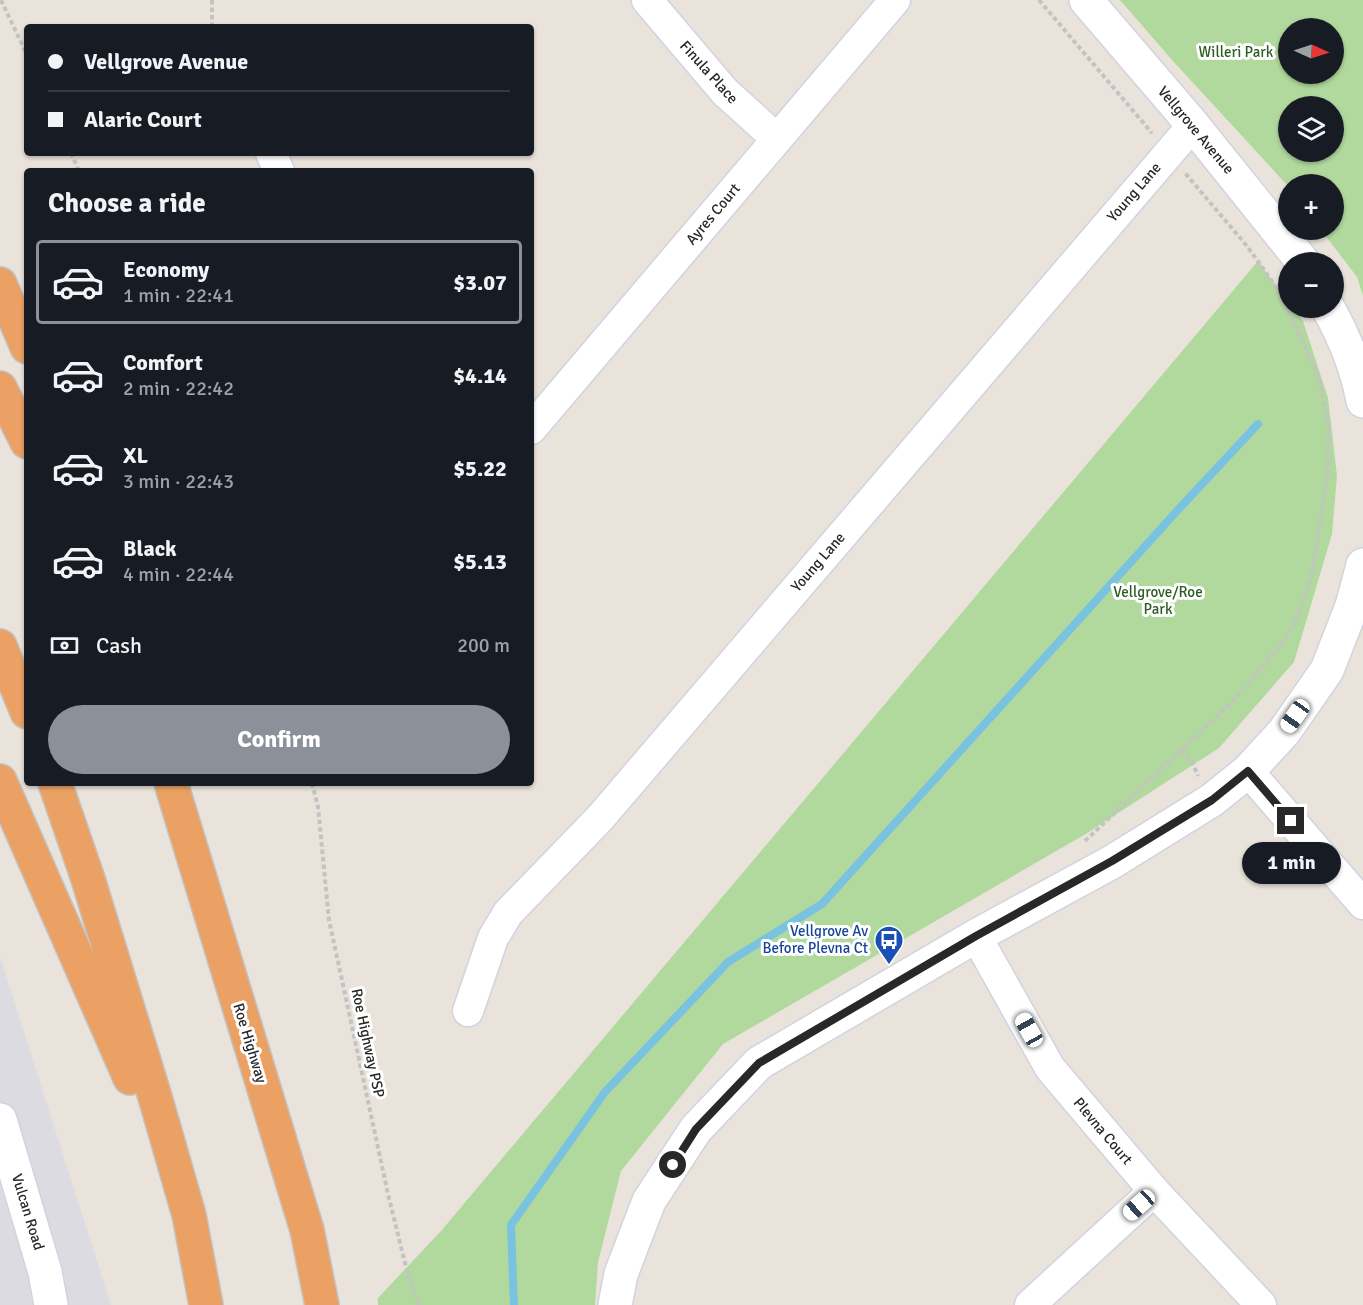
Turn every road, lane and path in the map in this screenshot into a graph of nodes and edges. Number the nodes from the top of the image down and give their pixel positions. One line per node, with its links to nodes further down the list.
1 (1, 0): 8 (path)
2 (212, 0): 7 (path)
3 (647, 0): 10 (street, Finula Place)
4 (895, 0): 10 (street, Ayres Court)
5 (1039, 0): 11 (path)
6 (1086, 0): 9 (street, Vellgrove Avenue)
7 (212, 24)
8 (24, 49)
9 (1193, 125): 11 (street, Young Lane); 12 (street, Vellgrove Avenue)
10 (777, 139): 18 (street, Ayres Court)
11 (1168, 153): 28 (path); 31 (street, Young Lane)
12 (1295, 252)
13 (0, 284): 15 (highway)
14 (1334, 318): 17 (street)
15 (24, 340)
16 (0, 388): 19 (highway)
17 (1363, 401)
18 (534, 425)
19 (24, 436)
20 (1363, 565): 23 (street)
21 (0, 646): 22 (highway)
22 (24, 705)
23 (1248, 771): 29 (street); 30 (street)
24 (0, 781): 34 (highway)
25 (56, 786): 34 (highway)
26 (172, 786): 37 (highway, Roe Highway)
27 (313, 786): 38 (path, Roe Highway PSP)
28 (1078, 847)
29 (1363, 904)
30 (976, 936): 33 (street, Plevna Court); 39 (street)
31 (468, 1011)
32 (0, 1120): 35 (street, Vulcan Road)
33 (1154, 1191): 40 (street); 41 (street, Plevna Court)
34 (189, 1215): 36 (highway)
35 (51, 1305)
36 (206, 1305)
37 (322, 1305)
38 (419, 1305)
39 (615, 1305)
40 (1030, 1305)
41 (1261, 1305)

